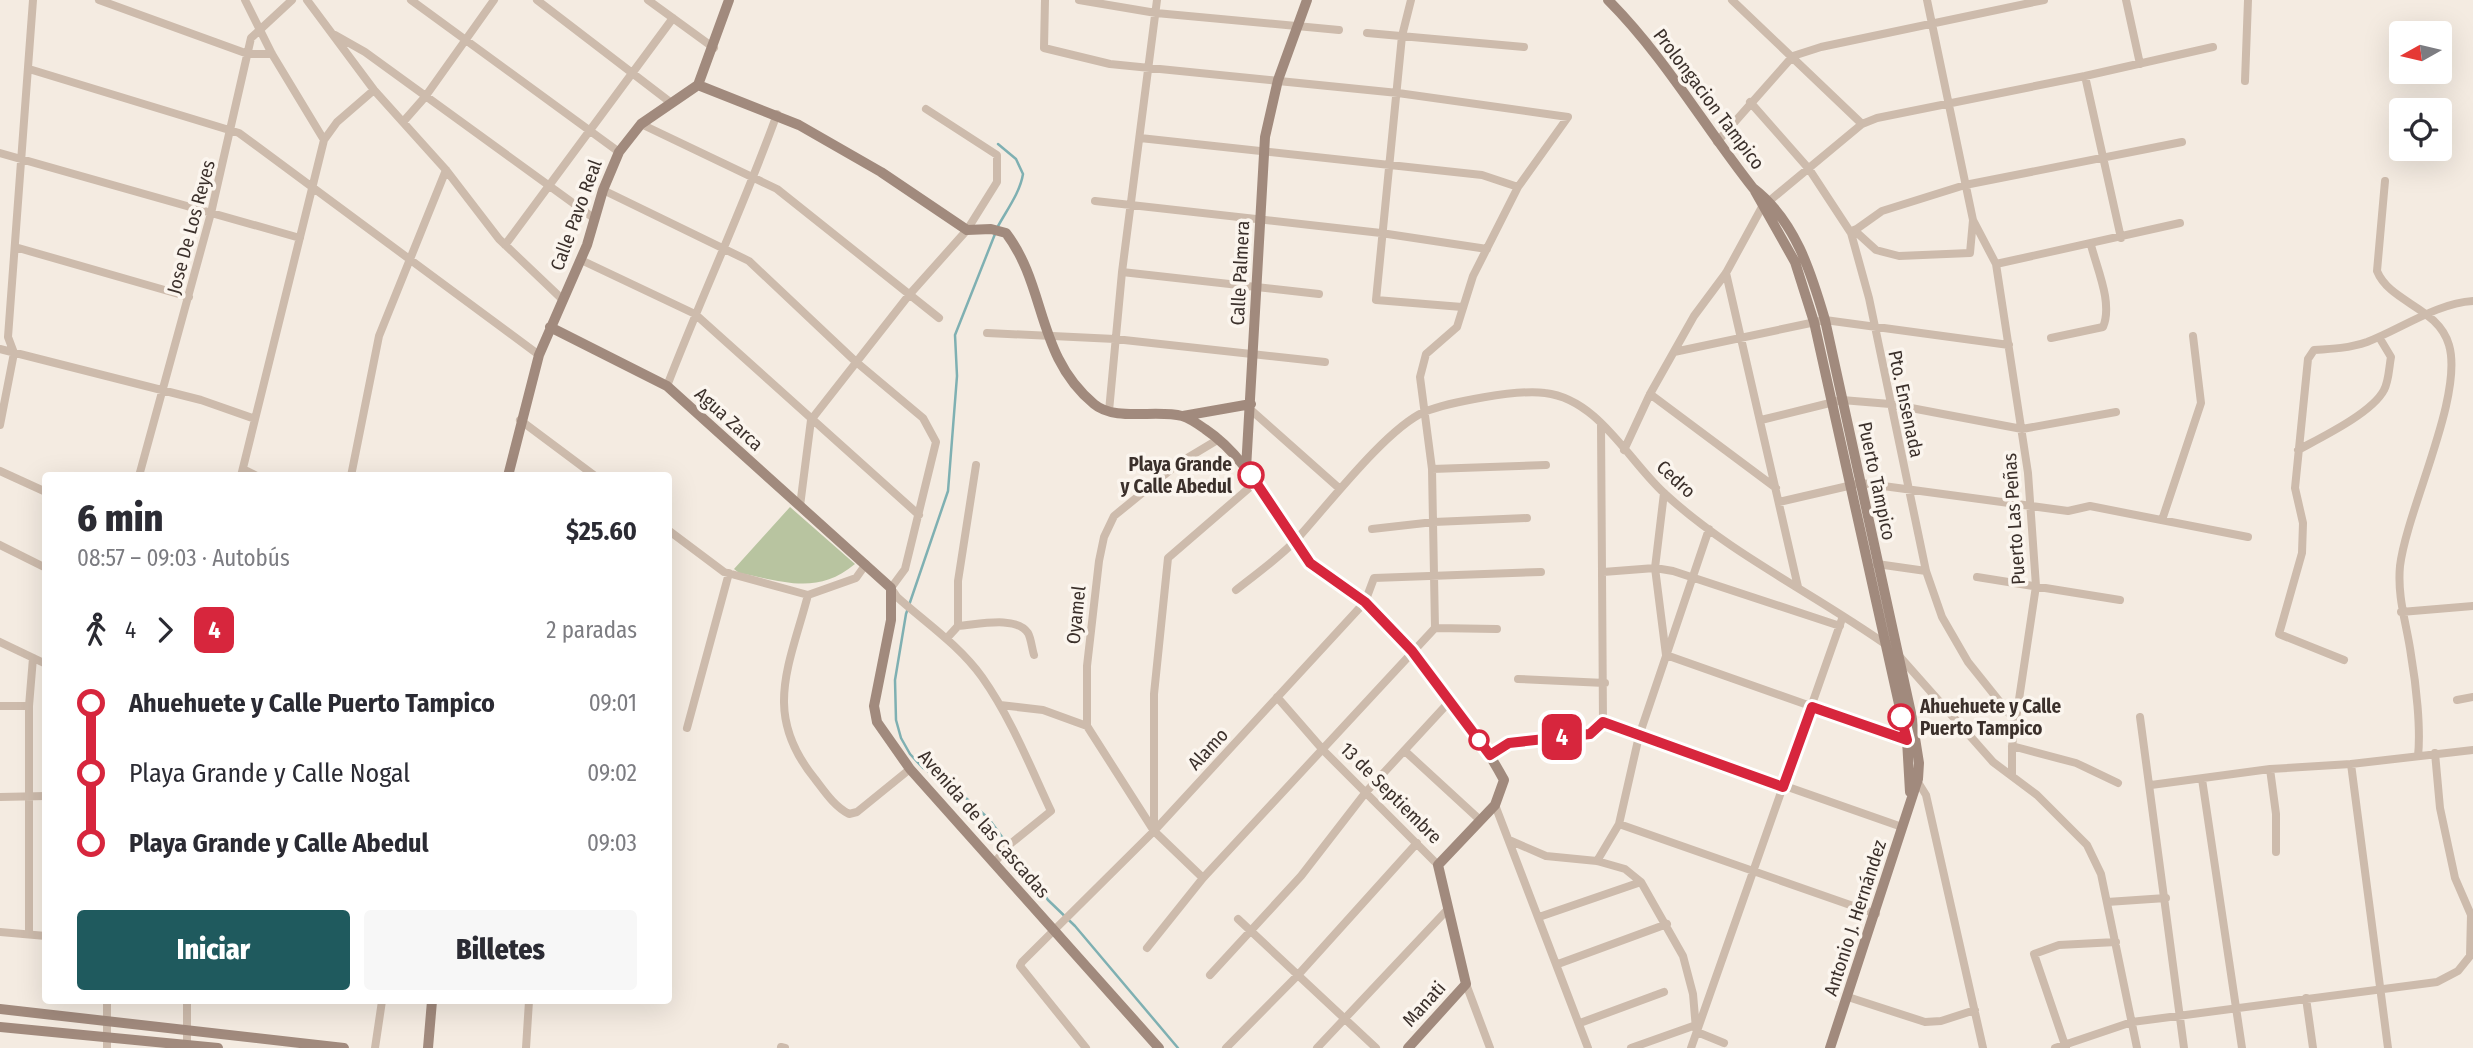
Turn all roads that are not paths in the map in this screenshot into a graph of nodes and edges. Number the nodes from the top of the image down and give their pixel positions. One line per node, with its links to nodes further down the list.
1 (33, 0): 41 (street)
2 (99, 0): 36 (street)
3 (245, 0): 27 (street)
4 (292, 0): 27 (street, Jose De Los Reyes)
5 (307, 0): 29 (street)
6 (411, 0): 32 (street)
7 (494, 0): 32 (street)
8 (537, 0): 42 (street)
9 (648, 0): 24 (street)
10 (729, 0): 35 (street)
11 (1056, 0): 22 (street)
12 (1079, 0): 23 (street)
13 (1157, 0): 23 (street)
14 (1307, 0): 25 (street, Calle Palmera)
15 (1411, 0): 31 (street)
16 (1608, 0): 62 (street, Prolongacion Tampico)
17 (1732, 0): 38 (street)
18 (1927, 0): 26 (street, Puerto Las Peñas)
19 (2044, 0): 26 (street)
20 (2126, 0): 39 (street)
21 (2248, 0): 45 (street)
22 (1045, 4): 40 (street)
23 (1156, 13): 25 (street); 40 (street)
24 (673, 18): 35 (street); 42 (street)
25 (1299, 25): 28 (street); 44 (street, Calle Palmera)
26 (1932, 25): 38 (street); 52 (street, Puerto Las Peñas)
27 (260, 28): 36 (street, Jose De Los Reyes); 37 (street)
28 (1339, 30)
29 (331, 33): 47 (street); 49 (street)
30 (1367, 33): 31 (street)
31 (1402, 36): 33 (street); 48 (street)
32 (465, 38): 49 (street); 59 (street)
33 (1524, 47)
34 (2213, 47): 39 (street)
35 (714, 48): 46 (street)
36 (248, 54): 37 (street); 58 (street, Jose De Los Reyes)
37 (272, 54): 61 (street)
38 (1793, 56): 51 (street); 57 (street)
39 (2140, 64): 43 (street)
40 (1150, 68): 44 (street); 60 (street)
41 (29, 69): 58 (street); 67 (street)
42 (633, 72): 50 (street); 59 (street)
43 (2085, 76): 52 (street); 68 (street)
44 (1278, 80): 48 (street); 64 (street, Calle Palmera)
45 (2245, 81)
46 (698, 85): 50 (street, Calle Pavo Real); 54 (street)
47 (374, 90): 55 (street); 61 (street)
48 (1398, 93): 69 (street); 77 (street)
49 (425, 97): 55 (street); 76 (street)
50 (670, 102): 56 (street, Calle Pavo Real)
51 (1749, 102): 62 (street); 70 (street, Pto. Ensenada)
52 (1948, 102): 57 (street); 75 (street, Puerto Las Peñas)
53 (926, 108): 87 (street)
54 (777, 114): 72 (street); 87 (street)
55 (403, 121): 71 (street)
56 (641, 124): 65 (street, Calle Pavo Real); 72 (street)
57 (1862, 124): 70 (street)
58 (232, 129): 74 (street); 82 (street, Jose De Los Reyes)
59 (589, 132): 65 (street); 76 (street)
60 (1140, 138): 64 (street); 81 (street)
61 (324, 140): 74 (street)
62 (1717, 142): 80 (street, Prolongacion Tampico)
63 (2182, 142): 68 (street)
64 (1263, 151): 69 (street); 85 (street, Calle Palmera)
65 (619, 152): 78 (street, Calle Pavo Real)
66 (0, 153): 67 (street)
67 (21, 159): 82 (street); 95 (street)
68 (2104, 159): 75 (street); 91 (street)
69 (1390, 165): 77 (street); 89 (street)
70 (1810, 169): 80 (street); 88 (street, Pto. Ensenada)
71 (446, 170): 92 (street); 98 (street)
72 (753, 180): 93 (street); 104 (street)
73 (2385, 181): 110 (street)
74 (313, 184): 90 (street); 98 (street)
75 (1965, 185): 84 (street, Puerto Las Peñas); 88 (street)
76 (548, 187): 83 (street); 92 (street)
77 (1518, 187): 96 (street)
78 (603, 190): 83 (street, Calle Pavo Real); 93 (street)
79 (1095, 201): 81 (street)
80 (1765, 203): 101 (street); 112 (street, Puerto Tampico)
81 (1133, 205): 85 (street); 100 (street)
82 (211, 214): 90 (street); 105 (street, Jose De Los Reyes)
83 (595, 219): 97 (street, Calle Pavo Real)
84 (1973, 220): 88 (street); 99 (street, Puerto Las Peñas)
85 (1260, 221): 89 (street); 102 (street, Calle Palmera)
86 (2180, 223): 91 (street)
87 (967, 230): 104 (street); 119 (street)
88 (1852, 232): 113 (street, Pto. Ensenada)
89 (1381, 233): 96 (street); 108 (street)
90 (300, 238): 140 (street)
91 (2121, 238): 94 (street)
92 (505, 245): 106 (street)
93 (723, 245): 109 (street); 128 (street)
94 (2091, 245): 99 (street); 120 (street)
95 (15, 247): 105 (street); 125 (street)
96 (1487, 249): 108 (street)
97 (581, 260): 106 (street, Calle Pavo Real); 109 (street)
98 (411, 261): 126 (street); 157 (street)
99 (1996, 264): 122 (street, Puerto Las Peñas)
100 (1122, 272): 102 (street); 121 (street)
101 (1726, 273): 117 (street); 124 (street)
102 (1257, 289): 103 (street); 127 (street, Calle Palmera)
103 (1319, 294)
104 (909, 295): 111 (street); 128 (street)
105 (189, 298): 131 (street, Jose De Los Reyes)
106 (562, 299): 114 (street, Calle Pavo Real)
107 (2473, 301): 110 (street)
108 (1462, 307): 138 (street)
109 (695, 314): 130 (street); 142 (street)
110 (2430, 315): 118 (street); 199 (street)
111 (939, 318)
112 (1819, 321): 113 (street); 117 (street); 133 (street, Puerto Tampico)
113 (1874, 326): 122 (street); 134 (street, Pto. Ensenada)
114 (550, 327): 126 (street, Calle Pavo Real); 130 (street, Agua Zarca)
115 (987, 332): 119 (street)
116 (2193, 336): 172 (street)
117 (1743, 337): 124 (street); 143 (street)
118 (2379, 337): 149 (street); 149 (street)
119 (1048, 338): 121 (street); 136 (street)
120 (2051, 338)
121 (1115, 339): 127 (street); 136 (street)
122 (2009, 345): 146 (street, Puerto Las Peñas)
123 (0, 349): 125 (street)
124 (1674, 352): 132 (street)
125 (14, 353): 131 (street); 145 (street)
126 (539, 355): 141 (street, Calle Pavo Real)
127 (1253, 356): 129 (street); 135 (street, Calle Palmera)
128 (855, 361): 142 (street); 170 (street)
129 (1325, 362)
130 (667, 386): 169 (street, Agua Zarca)
131 (161, 393): 140 (street); 155 (street, Jose De Los Reyes)
132 (1650, 394): 148 (street); 162 (street)
133 (1837, 401): 134 (street); 143 (street); 161 (street, Puerto Tampico)
134 (1890, 404): 146 (street); 163 (street, Pto. Ensenada)
135 (1251, 407): 139 (street); 152 (street, Calle Palmera); 164 (street)
136 (1109, 411): 139 (street)
137 (2116, 412): 146 (street)
138 (1423, 413): 144 (street, Cedro); 153 (street); 164 (street, Cedro)
139 (1183, 416): 147 (street)
140 (255, 419): 156 (street)
141 (520, 420): 158 (street, Calle Pavo Real); 159 (street)
142 (811, 420): 169 (street); 170 (street)
143 (1761, 420): 162 (street)
144 (1601, 424): 148 (street, Cedro); 186 (street)
145 (0, 425)
146 (2022, 429): 168 (street, Puerto Las Peñas)
147 (1219, 439): 152 (street); 228 (street, Oyamel)
148 (1624, 450): 166 (street, Cedro)
149 (2298, 450): 213 (street)
150 (976, 465): 201 (street)
151 (1546, 465): 153 (street)
152 (1246, 469): 160 (street)
153 (1432, 470): 173 (street)
154 (0, 471): 165 (street)
155 (140, 472)
156 (242, 472)
157 (352, 472)
158 (509, 472)
159 (590, 472)
160 (1256, 482): 178 (street); 256 (street)
161 (1856, 484): 163 (street); 167 (street); 181 (street, Puerto Tampico); 207 (street, Puerto Tampico)
162 (1776, 488): 167 (street)
163 (1907, 488): 168 (street); 184 (street, Pto. Ensenada)
164 (1340, 489): 178 (street, Cedro)
165 (42, 490)
166 (1664, 493): 175 (street, Cedro); 183 (street)
167 (1779, 502): 192 (street)
168 (2031, 504): 172 (street); 191 (street, Puerto Las Peñas)
169 (800, 506): 180 (street, Agua Zarca)
170 (919, 515): 194 (street)
171 (1527, 518): 173 (street)
172 (2162, 520): 177 (street)
173 (1434, 522): 174 (street); 188 (street)
174 (1372, 529)
175 (1709, 529): 189 (street); 192 (street, Cedro)
176 (672, 533): 187 (street)
177 (2248, 537)
178 (1295, 541): 193 (street, Cedro); 197 (street)
179 (0, 545): 182 (street)
180 (866, 564): 194 (street, Agua Zarca); 195 (street)
181 (1877, 564): 184 (street); 209 (street, Puerto Tampico)
182 (42, 566)
183 (1655, 568): 186 (street); 189 (street); 211 (street)
184 (1926, 571): 227 (street, Pto. Ensenada)
185 (1541, 572): 188 (street)
186 (1603, 572): 216 (street)
187 (729, 573): 195 (street); 229 (street)
188 (1435, 574): 197 (street, Alamo); 203 (street)
189 (1693, 576): 202 (street); 211 (street)
190 (1977, 577): 191 (street)
191 (2036, 586): 196 (street); 227 (street, Puerto Las Peñas)
192 (1798, 587): 200 (street, Cedro)
193 (1236, 590)
194 (894, 592): 205 (street); 240 (street, Avenida de las Cascadas)
195 (808, 595): 240 (street)
196 (2120, 600)
197 (1365, 602): 208 (street); 217 (street, Alamo)
198 (2473, 606): 199 (street)
199 (2401, 612): 238 (street)
200 (1843, 616): 202 (street); 207 (street, Cedro)
201 (958, 626): 205 (street); 210 (street)
202 (1840, 626): 224 (street)
203 (1435, 628): 204 (street); 208 (street)
204 (1497, 629)
205 (947, 638): 221 (street)
206 (0, 642): 212 (street)
207 (1885, 643): 209 (street, Cedro); 231 (street, Puerto Tampico)
208 (1412, 651): 220 (street); 234 (street)
209 (1896, 652): 242 (street, Cedro); 243 (street, Puerto Tampico)
210 (1034, 655)
211 (1665, 655): 224 (street); 230 (street)
212 (33, 658): 214 (street); 223 (street)
213 (2344, 660)
214 (42, 662)
215 (1518, 679): 216 (street)
216 (1605, 683): 226 (street)
217 (1277, 697): 234 (street, 13 de Septiembre); 256 (street, Alamo)
218 (2473, 697): 219 (street)
219 (2457, 700)
220 (1450, 701): 235 (street); 237 (street)
221 (1000, 705): 228 (street); 260 (street)
222 (0, 706): 223 (street)
223 (29, 706): 251 (street)
224 (1812, 707): 231 (street); 247 (street)
225 (2140, 717): 246 (street)
226 (1603, 722): 230 (street); 237 (street)
227 (2016, 722): 232 (street, Puerto Las Peñas)
228 (1087, 726): 256 (street)
229 (687, 728)
230 (1639, 736): 247 (street); 254 (street)
231 (1907, 740): 243 (street, Puerto Tampico)
232 (2012, 746): 242 (street, Puerto Las Peñas); 245 (street)
233 (2473, 750): 236 (street)
234 (1324, 751): 248 (street, 13 de Septiembre); 264 (street)
235 (1406, 752): 248 (street); 253 (street)
236 (2435, 753): 238 (street); 270 (street)
237 (1490, 755): 252 (street)
238 (2418, 756): 239 (street)
239 (2351, 764): 241 (street); 285 (street)
240 (910, 769): 260 (street, Avenida de las Cascadas)
241 (2270, 769): 244 (street); 259 (street)
242 (2012, 775): 267 (street)
243 (1914, 778): 255 (street, Antonio J. Hernández); 296 (street)
244 (2202, 779): 246 (street); 295 (street)
245 (2118, 783)
246 (2151, 785): 266 (street)
247 (1783, 787): 255 (street); 263 (street)
248 (1366, 792): 258 (street, 13 de Septiembre); 275 (street)
249 (42, 796): 251 (street)
250 (0, 797): 251 (street)
251 (29, 797): 277 (street)
252 (1495, 805): 253 (street); 257 (street)
253 (1480, 820): 262 (street)
254 (1619, 824): 261 (street); 263 (street)
255 (1902, 827): 269 (street, Antonio J. Hernández)
256 (1154, 831): 264 (street); 274 (street, Alamo)
257 (1509, 840): 261 (street); 271 (street)
258 (1417, 843): 262 (street, 13 de Septiembre); 283 (street)
259 (2276, 852)
260 (995, 862): 274 (street, Avenida de las Cascadas)
261 (1597, 862): 265 (street)
262 (1438, 865): 268 (street, 13 de Septiembre)
263 (1755, 870): 269 (street); 303 (street)
264 (1203, 878): 280 (street)
265 (1641, 883): 271 (street); 273 (street)
266 (2166, 898): 267 (street); 297 (street)
267 (2107, 902): 279 (street)
268 (1448, 909): 284 (street, 13 de Septiembre); 298 (street)
269 (1876, 914): 287 (street, Antonio J. Hernández)
270 (2472, 915): 285 (street)
271 (1539, 917): 281 (street)
272 (1238, 919): 275 (street)
273 (1667, 924): 281 (street); 303 (street)
274 (1052, 931): 314 (street, Alamo); 315 (street, Avenida de las Cascadas)
275 (1252, 931): 282 (street); 283 (street)
276 (0, 932): 277 (street)
277 (29, 934): 278 (street)
278 (42, 936)
279 (2116, 942): 300 (street); 308 (street)
280 (1147, 948)
281 (1558, 964): 301 (street)
282 (1210, 975)
283 (1298, 975): 298 (street); 316 (street)
284 (1466, 984): 319 (street, Manati); 320 (street, 13 de Septiembre)
285 (2381, 988): 288 (street); 331 (street)
286 (1664, 992): 301 (street)
287 (1848, 997): 296 (street); 324 (street, Antonio J. Hernández)
288 (2306, 998): 295 (street); 330 (street)
289 (107, 1004): 299 (street)
290 (187, 1004): 304 (street)
291 (382, 1004): 311 (street)
292 (432, 1004): 312 (street)
293 (529, 1004): 313 (street)
294 (0, 1009): 299 (street)
295 (2235, 1009): 297 (street); 329 (street)
296 (1975, 1010): 325 (street)
297 (2181, 1014): 300 (street); 328 (street)
298 (1345, 1018): 317 (street); 318 (street)
299 (107, 1021): 304 (street); 305 (street)
300 (2132, 1021): 308 (street); 327 (street)
301 (1580, 1023): 321 (street)
302 (0, 1027): 305 (street)
303 (1696, 1028): 306 (street); 322 (street); 323 (street)
304 (186, 1030): 307 (street); 310 (street)
305 (107, 1042): 307 (street)
306 (1724, 1043)
307 (187, 1046): 309 (street)
308 (2066, 1046): 326 (street)
309 (218, 1048)
310 (344, 1048)
311 (375, 1048)
312 (428, 1048)
313 (526, 1048)
314 (1086, 1048)
315 (1158, 1048)
316 (1226, 1048)
317 (1317, 1048)
318 (1376, 1048)
319 (1408, 1048)
320 (1490, 1048)
321 (1588, 1048)
322 (1631, 1048)
323 (1691, 1048)
324 (1830, 1048)
325 (1983, 1048)
326 (2055, 1048)
327 (2137, 1048)
328 (2184, 1048)
329 (2242, 1048)
330 (2313, 1048)
331 (2388, 1048)

